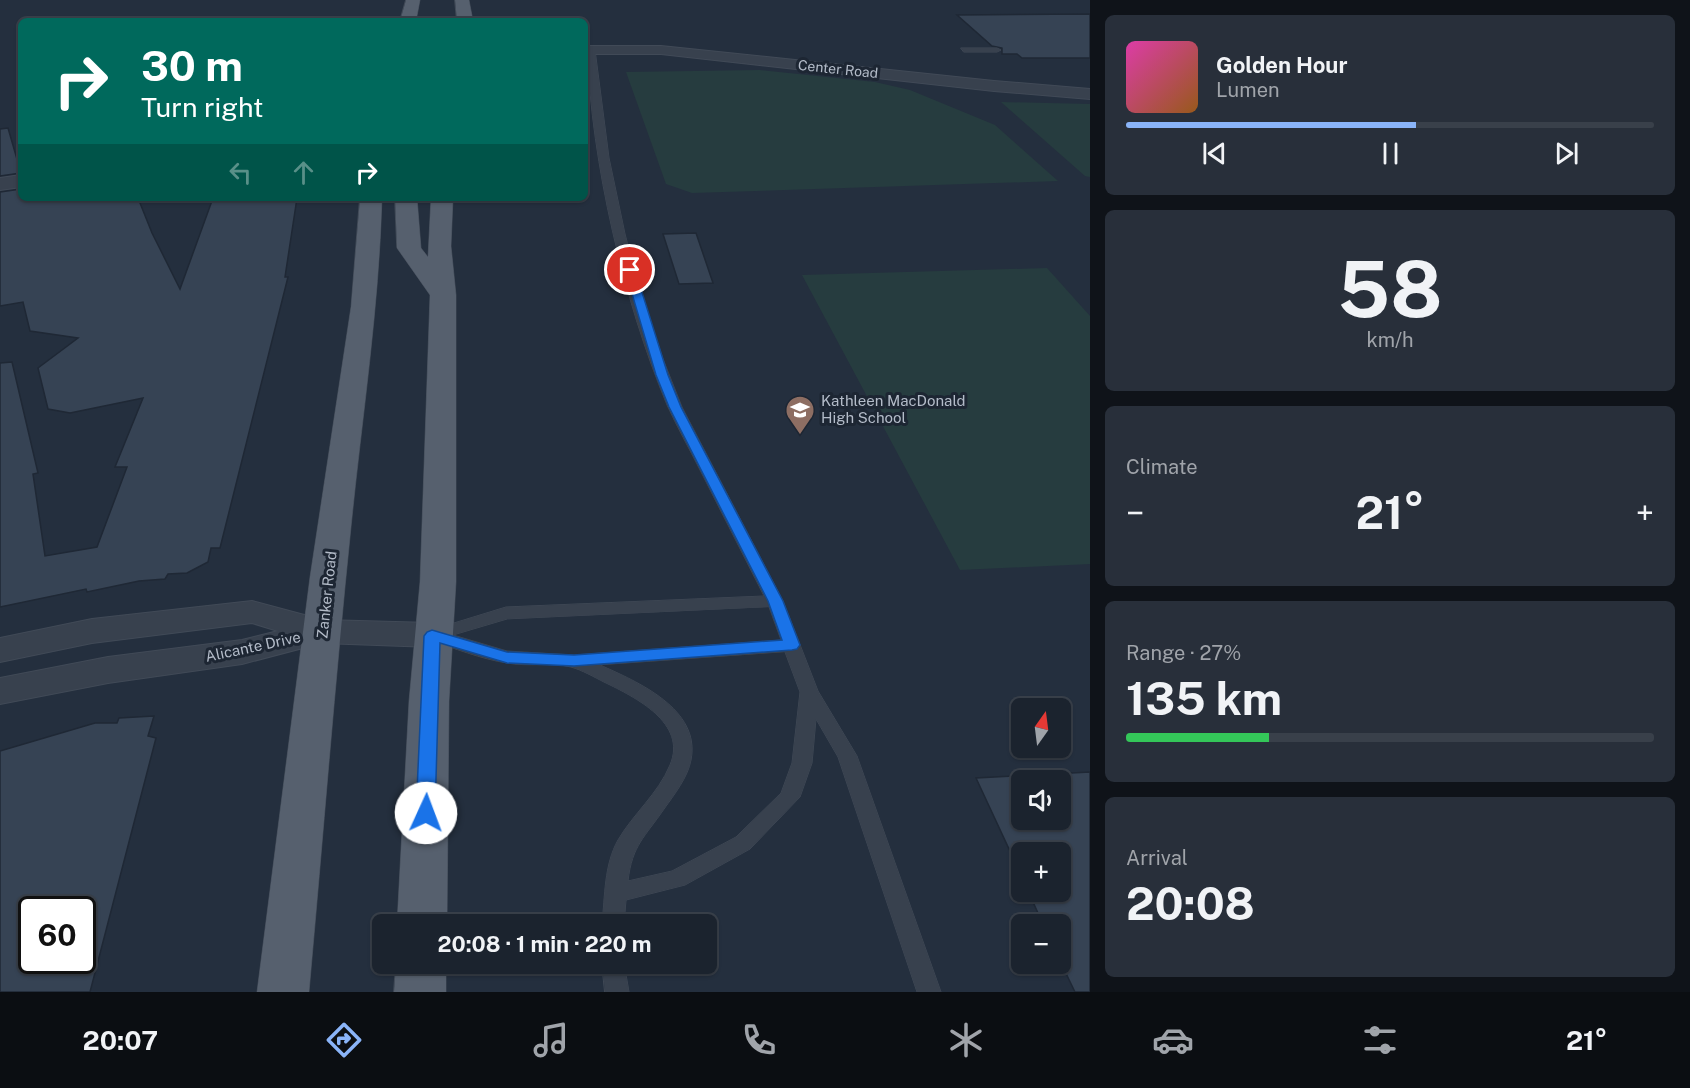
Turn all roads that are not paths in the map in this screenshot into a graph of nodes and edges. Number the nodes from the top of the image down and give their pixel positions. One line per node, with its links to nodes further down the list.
1 (413, 0): 3 (main road)
2 (462, 0): 4 (main road)
3 (409, 18)
4 (465, 18)
5 (588, 50): 8 (street, Center Road); 15 (lane)
6 (964, 50): 7 (lane)
7 (997, 50)
8 (1090, 94)
9 (18, 181): 10 (street)
10 (0, 184)
11 (370, 201): 16 (main road, Zanker Road)
12 (406, 201): 14 (main road)
13 (442, 201): 14 (main road)
14 (443, 295): 17 (main road)
15 (775, 601): 17 (lane); 18 (lane)
16 (324, 632): 17 (street); 19 (street, Alicante Drive); 21 (street, Alicante Drive); 28 (main road, Zanker Road)
17 (432, 636): 20 (lane); 24 (main road)
18 (792, 645): 20 (lane); 22 (lane)
19 (0, 650)
20 (574, 661): 23 (lane)
21 (0, 691)
22 (809, 692): 23 (lane); 31 (lane)
23 (615, 893): 25 (lane)
24 (422, 914)
25 (614, 914)
26 (421, 974): 29 (main road)
27 (615, 974): 30 (lane)
28 (284, 992)
29 (420, 992)
30 (617, 992)
31 (929, 992)

